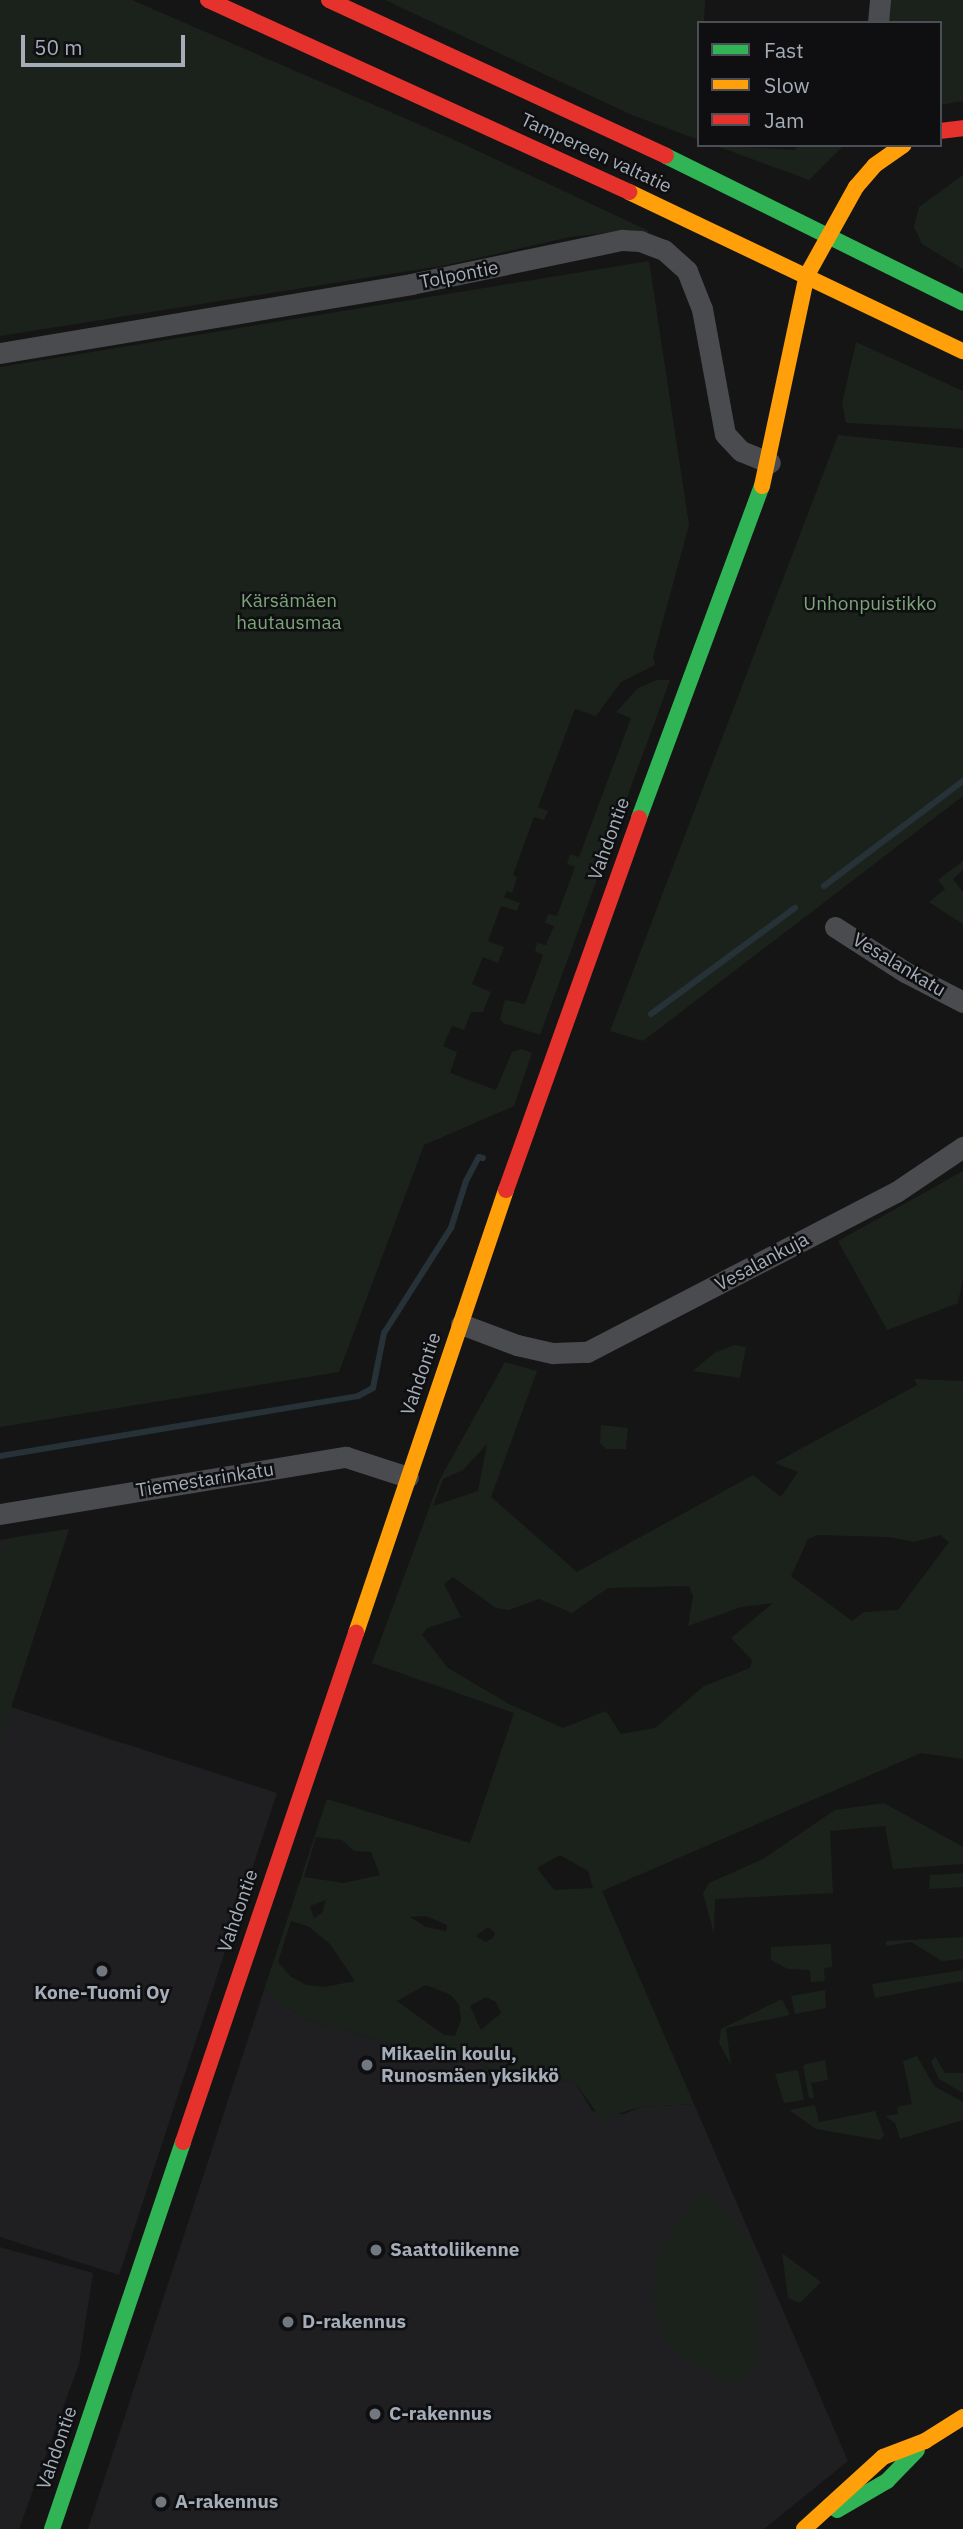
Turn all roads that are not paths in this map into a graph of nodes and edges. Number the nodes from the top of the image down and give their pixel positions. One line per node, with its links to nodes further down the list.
1 (208, 0): 9 (main road, Tampereen valtatie)
2 (329, 0): 8 (main road, Tampereen valtatie)
3 (880, 0): 4 (street)
4 (878, 21)
5 (963, 128): 6 (main road)
6 (942, 131)
7 (901, 147): 8 (main road, Vahdontie)
8 (826, 234): 9 (main road, Vahdontie); 10 (main road, Tampereen valtatie)
9 (807, 275): 11 (main road, Tampereen valtatie); 13 (main road, Vahdontie)
10 (963, 303)
11 (963, 351)
12 (0, 354): 13 (street, Tolpontie)
13 (770, 463): 17 (main road, Vahdontie)
14 (835, 927): 15 (street, Vesalankatu)
15 (963, 1002)
16 (963, 1147): 17 (street, Vesalankuja)
17 (461, 1324): 18 (main road, Vahdontie)
18 (408, 1478): 19 (street, Tiemestarinkatu); 21 (main road, Vahdontie)
19 (0, 1514)
20 (963, 2417): 22 (main road)
21 (51, 2529)
22 (804, 2529)

